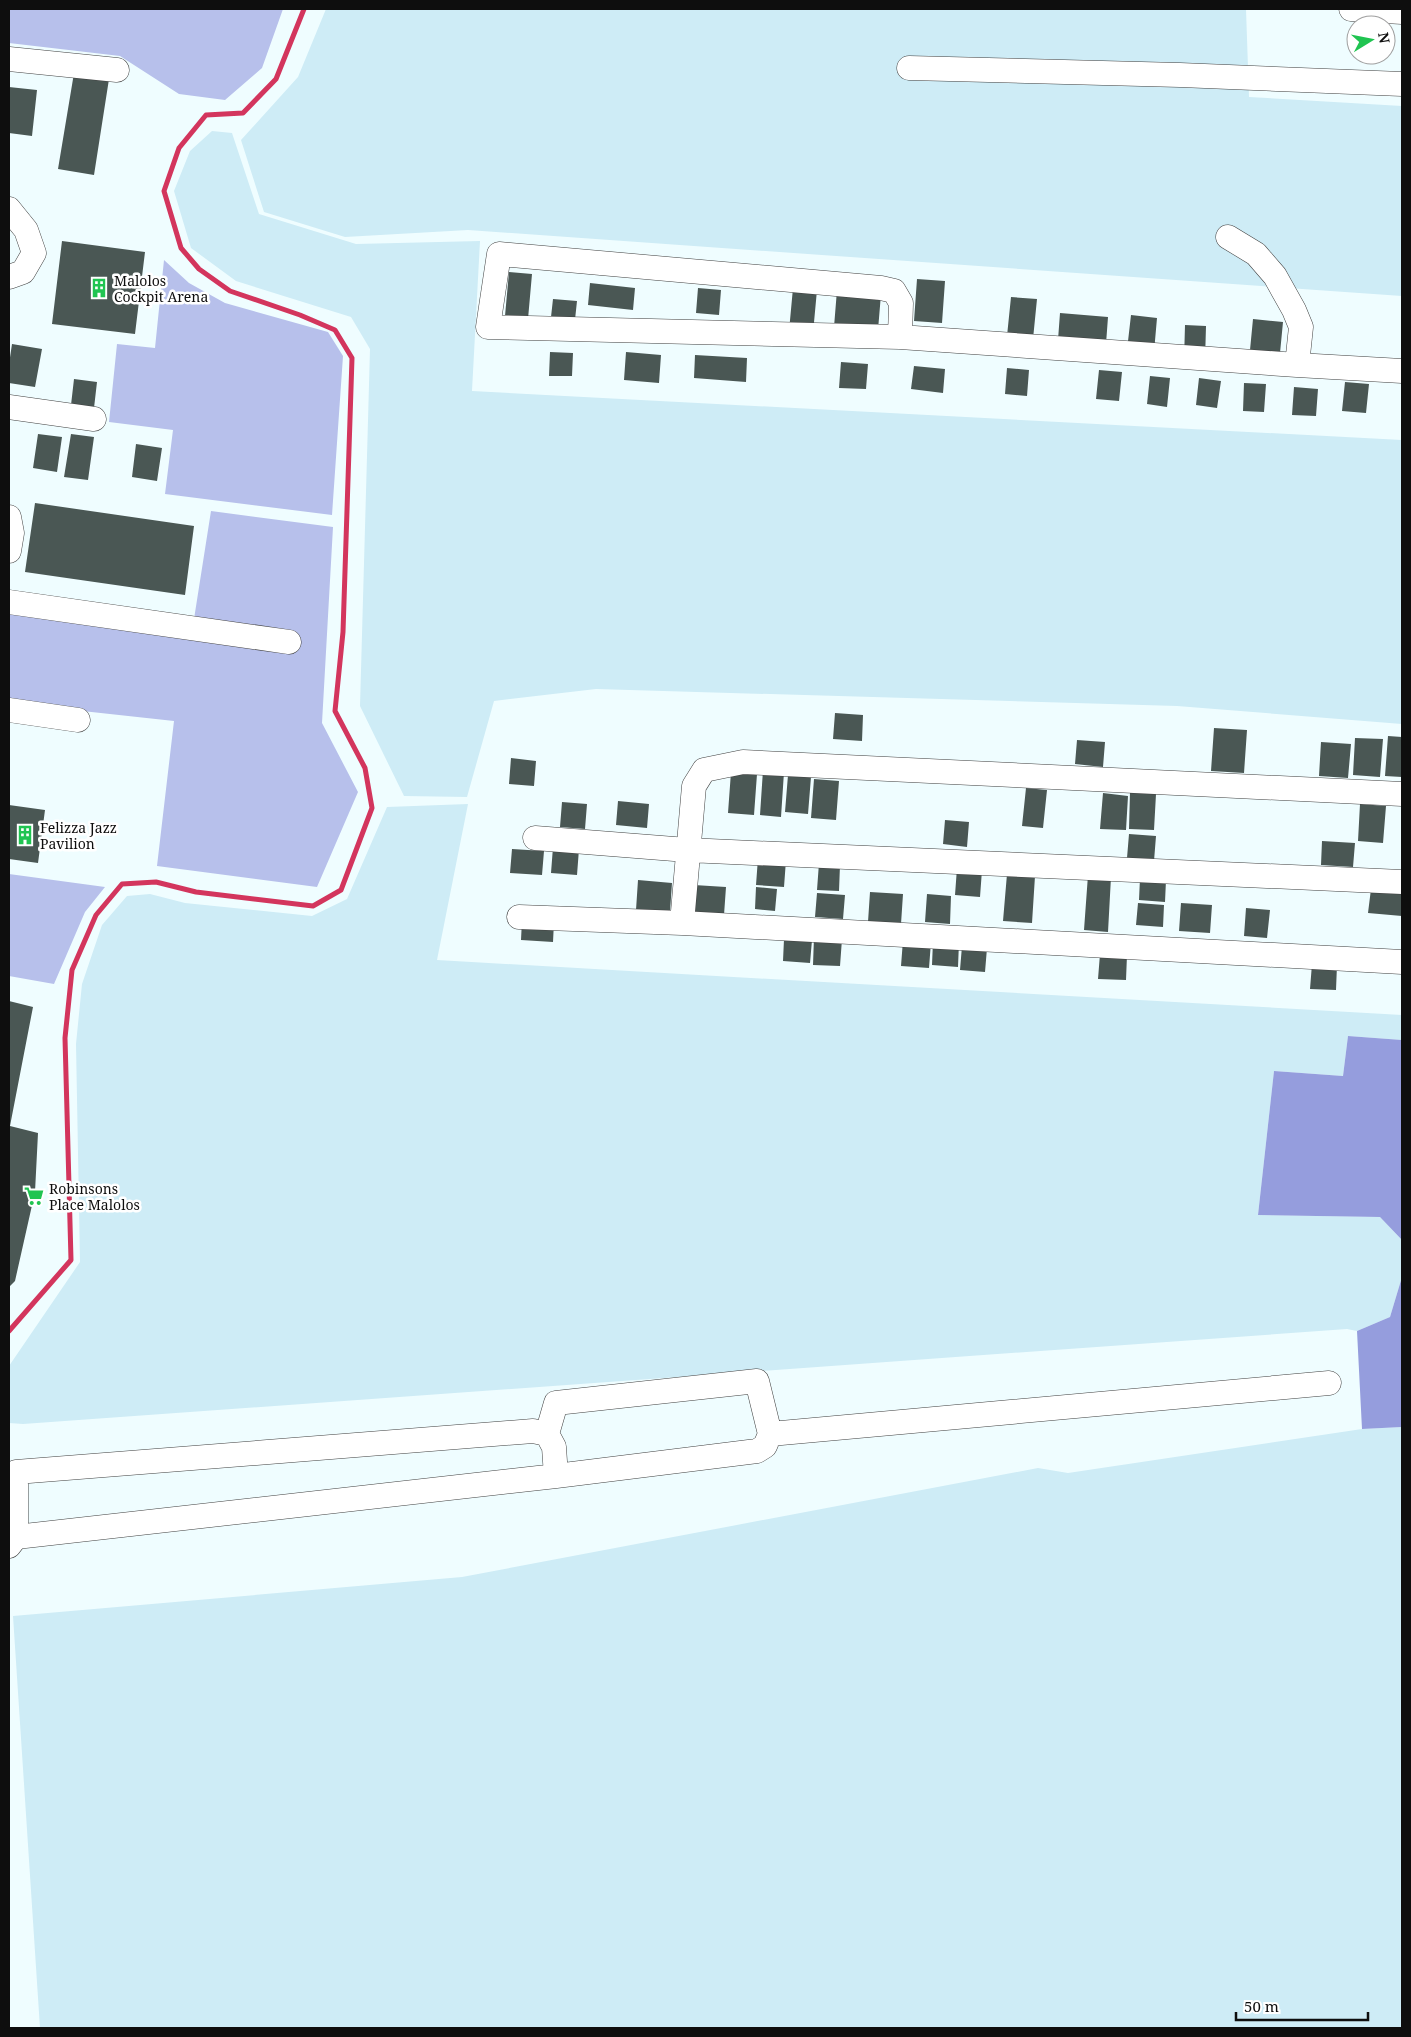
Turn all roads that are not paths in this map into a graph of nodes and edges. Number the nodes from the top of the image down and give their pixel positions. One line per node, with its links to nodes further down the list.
1 (1351, 9): 2 (street)
2 (1402, 12)
3 (9, 59): 5 (street)
4 (908, 68): 6 (street)
5 (118, 70)
6 (1402, 84)
7 (9, 209): 9 (street)
8 (1228, 237): 11 (street)
9 (9, 277)
10 (900, 337): 10 (street); 11 (street)
11 (1297, 366): 12 (street)
12 (1402, 371)
13 (9, 407): 14 (street)
14 (94, 419)
15 (9, 516): 16 (street)
16 (9, 551)
17 (9, 602): 18 (street)
18 (289, 642)
19 (9, 710): 20 (street)
20 (78, 720)
21 (1402, 794): 23 (street)
22 (535, 838): 23 (street)
23 (687, 850): 24 (street); 26 (street)
24 (1402, 882)
25 (519, 917): 26 (street)
26 (682, 922): 27 (street)
27 (1402, 962)
28 (1329, 1383): 30 (street)
29 (547, 1434): 30 (street); 31 (street); 32 (street)
30 (770, 1434): 31 (street)
31 (556, 1476): 32 (street)
32 (12, 1542)

